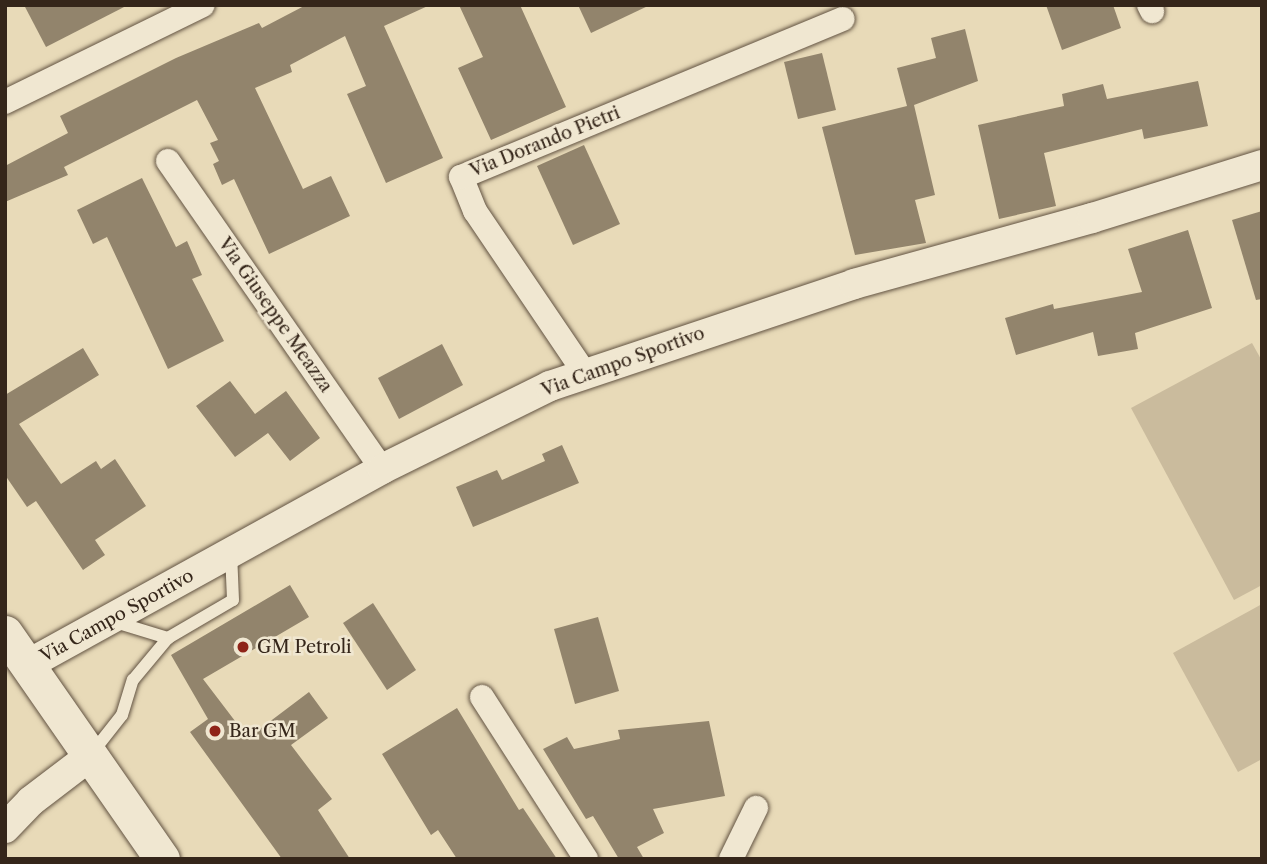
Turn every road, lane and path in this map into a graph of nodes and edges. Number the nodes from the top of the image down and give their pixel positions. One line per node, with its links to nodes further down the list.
1 (203, 5): 3 (street)
2 (843, 19): 6 (street, Via Dorando Pietri)
3 (5, 102)
4 (168, 160): 7 (street, Via Giuseppe Meazza)
5 (1262, 164): 6 (street, Via Campo Sportivo)
6 (583, 372): 7 (street, Via Campo Sportivo)
7 (382, 469): 8 (street, Via Campo Sportivo)
8 (231, 552): 9 (street, Via Campo Sportivo); 11 (lane)
9 (108, 620): 11 (lane); 12 (street, Via Campo Sportivo)
10 (5, 633): 12 (main road)
11 (168, 638): 14 (lane)
12 (27, 665): 14 (main road)
13 (482, 697): 18 (street)
14 (90, 756): 16 (street); 17 (main road)
15 (756, 808): 19 (street)
16 (5, 828)
17 (162, 859)
18 (586, 859)
19 (731, 859)

